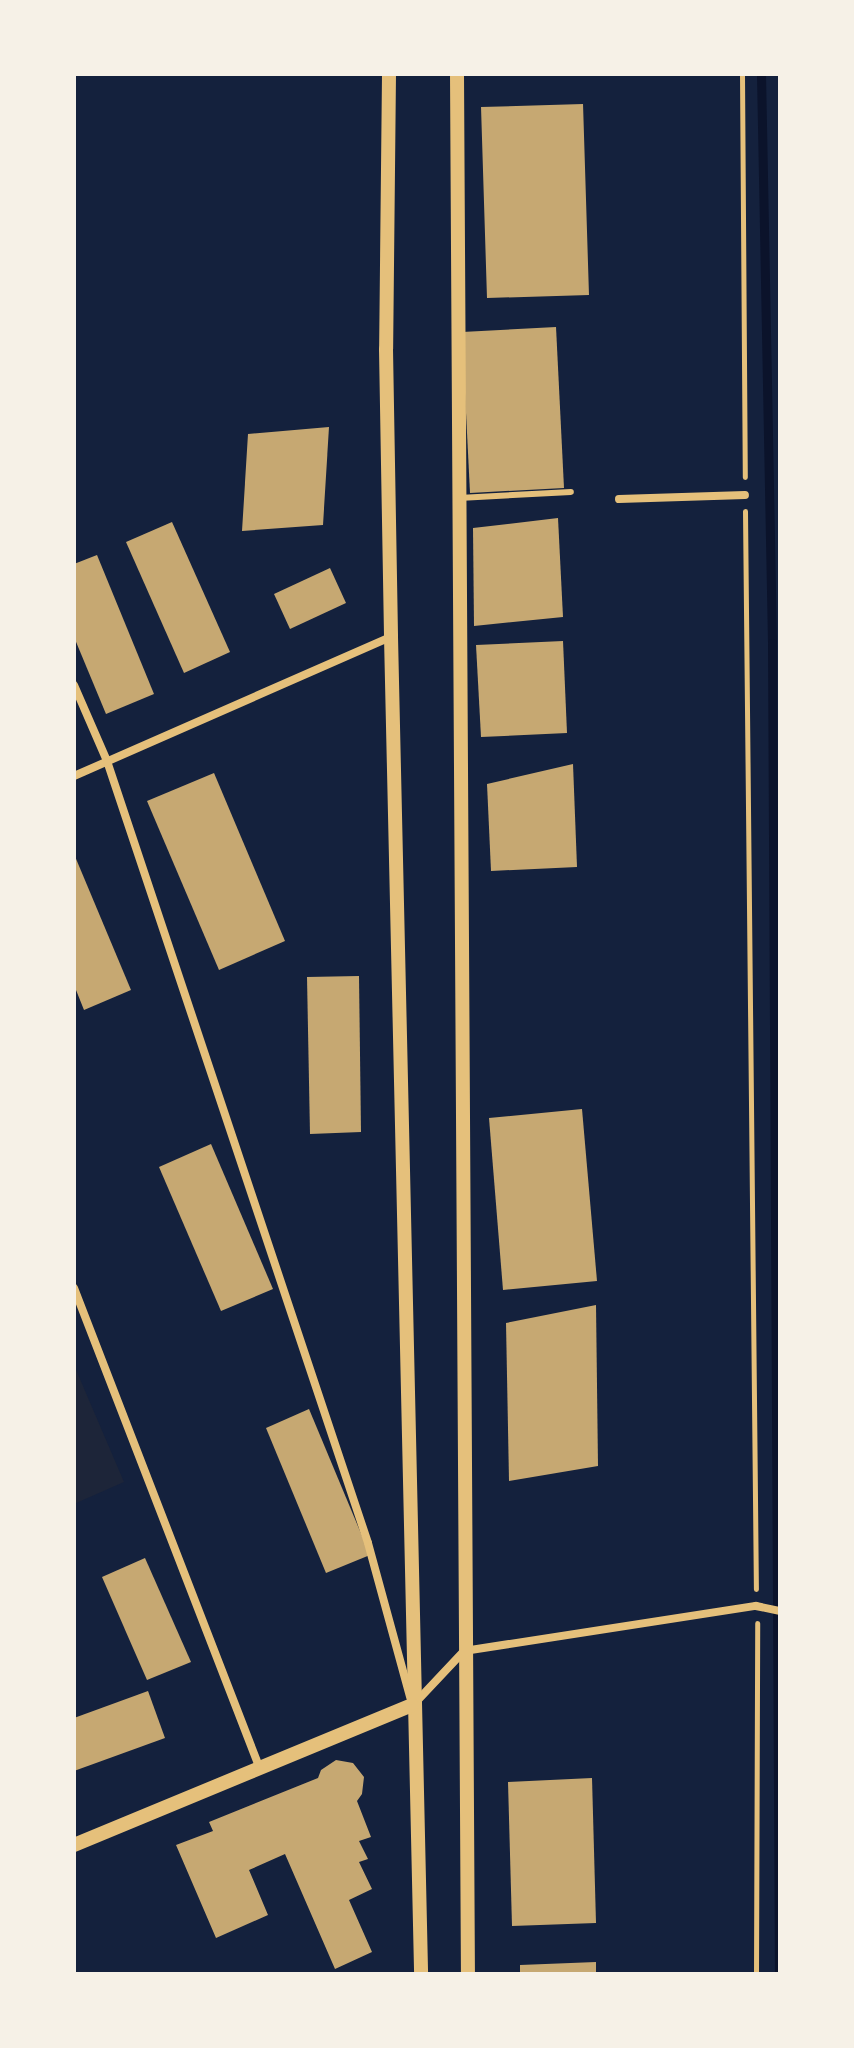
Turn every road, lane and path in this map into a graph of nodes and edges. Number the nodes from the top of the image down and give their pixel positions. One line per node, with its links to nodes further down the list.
1 (389, 74): 8 (street)
2 (457, 74): 6 (street)
3 (742, 74): 5 (path)
4 (571, 492): 6 (lane)
5 (745, 495): 7 (street); 13 (path)
6 (459, 498): 15 (street)
7 (619, 499)
8 (391, 637): 10 (street); 16 (street)
9 (74, 685): 10 (street)
10 (107, 761): 11 (street); 16 (street)
11 (74, 776)
12 (74, 1288): 17 (street)
13 (756, 1606): 14 (street); 15 (street); 21 (path)
14 (780, 1611)
15 (464, 1651): 16 (street); 20 (street)
16 (412, 1705): 17 (street); 19 (street)
17 (260, 1770): 18 (street)
18 (74, 1845)
19 (421, 1974)
20 (468, 1974)
21 (756, 1974)

